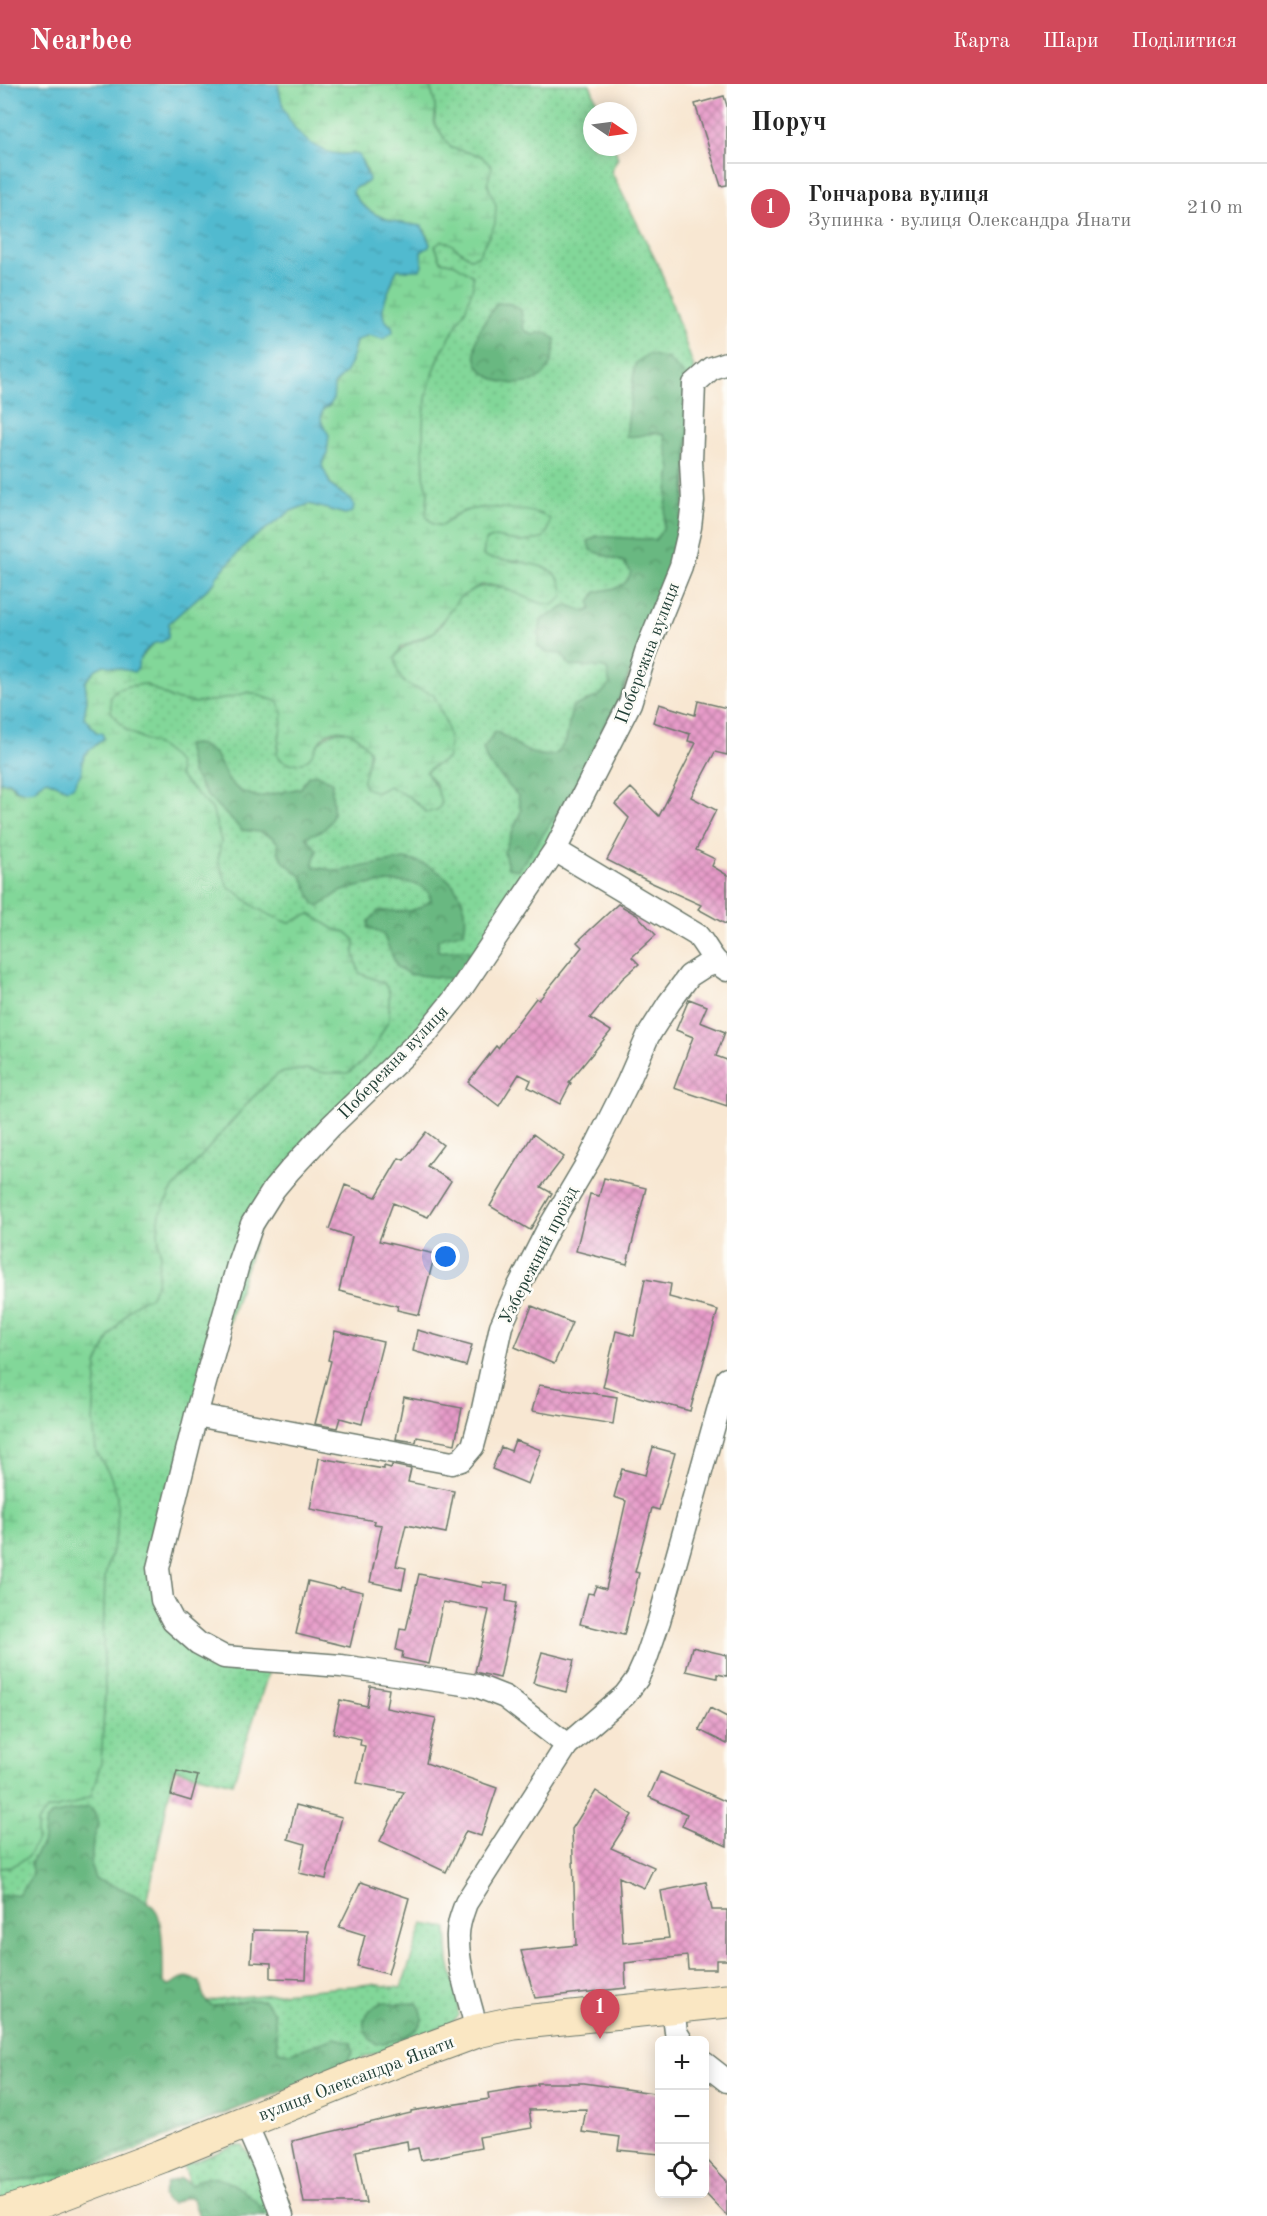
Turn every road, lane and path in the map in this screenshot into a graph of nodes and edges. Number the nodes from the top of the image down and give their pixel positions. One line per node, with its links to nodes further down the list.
1 (727, 363): 2 (street, Побережна вулиця)
2 (555, 850): 3 (street); 5 (street, Побережна вулиця)
3 (721, 966): 5 (street, Узбережний проїзд)
4 (727, 1379): 6 (street)
5 (196, 1415): 6 (street, Побережна вулиця)
6 (567, 1745): 9 (street)
7 (727, 2001): 8 (street, вулиця Олександра Янати)
8 (673, 2007): 9 (street, вулиця Олександра Янати); 10 (street)
9 (477, 2031): 13 (street, вулиця Олександра Янати)
10 (678, 2036)
11 (709, 2066): 12 (street)
12 (727, 2081)
13 (245, 2122): 14 (street, вулиця Олександра Янати); 15 (street)
14 (0, 2215)
15 (282, 2216)

